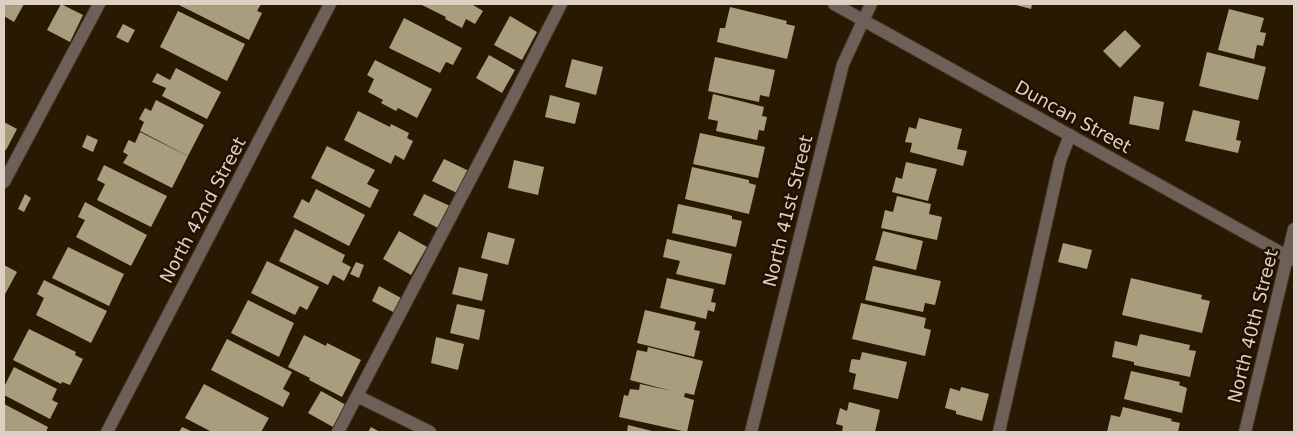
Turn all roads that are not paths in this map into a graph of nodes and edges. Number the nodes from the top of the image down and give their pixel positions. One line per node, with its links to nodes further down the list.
1 (99, 4): 8 (street)
2 (330, 4): 12 (street, North 42nd Street)
3 (561, 4): 11 (street)
4 (834, 4): 6 (street, Duncan Street)
5 (871, 4): 6 (street, North 41st Street)
6 (863, 20): 7 (street, Duncan Street); 15 (street, North 41st Street)
7 (1070, 135): 10 (street, Duncan Street); 16 (street)
8 (4, 182)
9 (1294, 228): 10 (street, North 40th Street)
10 (1291, 258): 17 (street, North 40th Street)
11 (357, 396): 13 (street); 14 (street)
12 (107, 432)
13 (338, 432)
14 (430, 432)
15 (751, 432)
16 (1000, 432)
17 (1245, 432)

